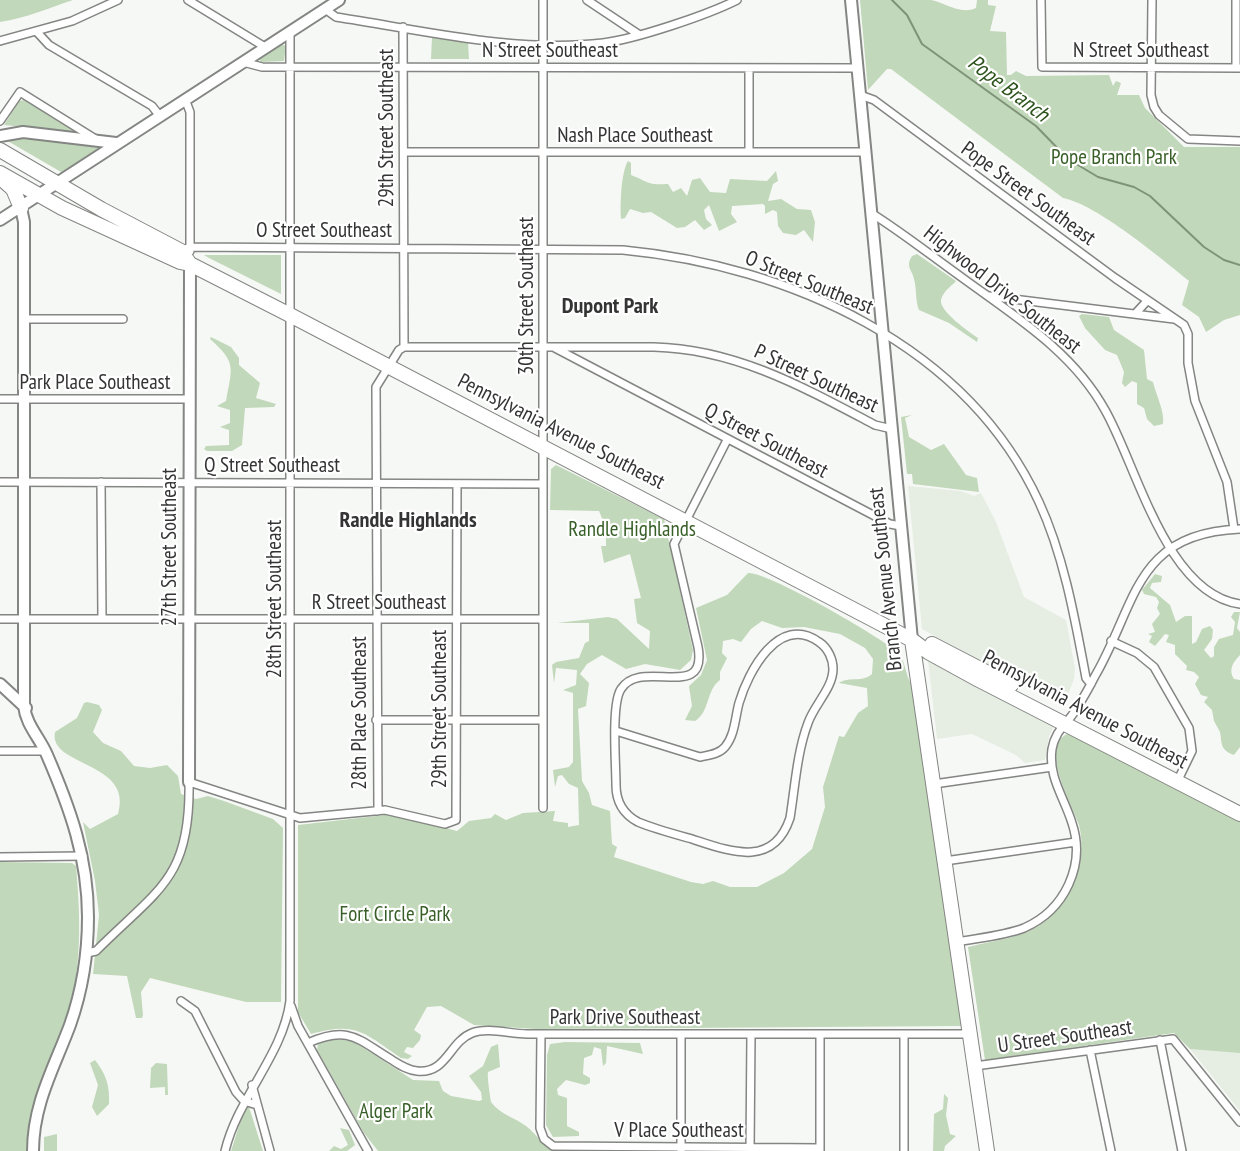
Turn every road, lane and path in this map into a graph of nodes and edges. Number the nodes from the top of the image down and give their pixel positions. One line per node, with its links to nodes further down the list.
1 (118, 0): 14 (street)
2 (188, 0): 18 (street)
3 (339, 0): 11 (street)
4 (543, 0): 17 (street, 30th Street Southeast)
5 (587, 0): 15 (street)
6 (737, 0): 15 (street)
7 (851, 0): 24 (street, Branch Avenue Southeast)
8 (1041, 0): 25 (street, N Street Southeast)
9 (1152, 0): 25 (street)
10 (1236, 0): 26 (street)
11 (324, 9): 12 (street); 13 (street)
12 (403, 27): 17 (street); 21 (street, 29th Street Southeast)
13 (290, 31): 18 (street); 20 (street, 28th Street Southeast)
14 (37, 32): 16 (street); 29 (street)
15 (638, 34): 17 (street)
16 (0, 41)
17 (543, 44): 22 (street, 30th Street Southeast)
18 (265, 47): 19 (street)
19 (243, 62): 20 (street, N Street Southeast); 28 (street)
20 (291, 67): 21 (street, N Street Southeast); 47 (street, 28th Street Southeast)
21 (404, 67): 22 (street, N Street Southeast); 36 (street, 29th Street Southeast)
22 (543, 67): 23 (street, N Street Southeast); 37 (street, 30th Street Southeast)
23 (749, 68): 24 (street, N Street Southeast); 38 (street)
24 (857, 68): 27 (street, Branch Avenue Southeast)
25 (1152, 68): 26 (street, N Street Southeast); 32 (street)
26 (1238, 68)
27 (860, 95): 39 (street, Branch Avenue Southeast); 53 (street, Pope Street Southeast)
28 (185, 99): 29 (street); 50 (street)
29 (159, 115): 34 (street)
30 (0, 122): 33 (street)
31 (0, 136): 33 (street)
32 (1240, 141)
33 (98, 142): 34 (street)
34 (116, 142): 42 (street)
35 (0, 150): 42 (highway, Pennsylvania Avenue Southeast)
36 (404, 152): 37 (street, Nash Place Southeast); 48 (street, 29th Street Southeast)
37 (543, 152): 38 (street, Nash Place Southeast); 49 (street, 30th Street Southeast)
38 (748, 152): 39 (street, Nash Place Southeast)
39 (866, 152): 45 (street, Branch Avenue Southeast)
40 (0, 172): 43 (highway, Pennsylvania Avenue Southeast)
41 (0, 178): 44 (highway)
42 (58, 184): 43 (street); 50 (highway, Pennsylvania Avenue Southeast)
43 (39, 196): 44 (street); 51 (highway, Pennsylvania Avenue Southeast)
44 (21, 208): 46 (street); 56 (street)
45 (871, 213): 52 (street, Highwood Drive Southeast); 59 (street, Branch Avenue Southeast)
46 (0, 220)
47 (290, 248): 48 (street, O Street Southeast); 50 (street, O Street Southeast); 55 (street, 28th Street Southeast)
48 (404, 248): 49 (street, O Street Southeast); 60 (street, 29th Street Southeast)
49 (543, 248): 59 (street, O Street Southeast); 61 (street, 30th Street Southeast)
50 (186, 249): 51 (highway, Pennsylvania Avenue Southeast)
51 (190, 264): 55 (highway, Pennsylvania Avenue Southeast); 65 (street, 27th Street Southeast)
52 (986, 296): 54 (street); 81 (street, Highwood Drive Southeast)
53 (1147, 301): 54 (street); 58 (street, Pope Street Southeast)
54 (1135, 314): 58 (street)
55 (290, 315): 63 (highway, Pennsylvania Avenue Southeast); 74 (street, 28th Street Southeast)
56 (24, 319): 57 (street); 66 (street)
57 (123, 319)
58 (1177, 319): 80 (street)
59 (883, 332): 67 (street, Branch Avenue Southeast); 94 (street, O Street Southeast)
60 (404, 347): 61 (street, P Street Southeast); 63 (street)
61 (543, 347): 62 (street, P Street Southeast); 69 (street, 30th Street Southeast)
62 (552, 347): 67 (street, P Street Southeast); 68 (street, Q Street Southeast)
63 (385, 370): 69 (highway, Pennsylvania Avenue Southeast); 75 (street, 28th Place Southeast)
64 (0, 399): 66 (street, Park Place Southeast)
65 (190, 399): 66 (street, Park Place Southeast); 73 (street, 27th Street Southeast)
66 (24, 400): 71 (street)
67 (892, 429): 79 (street, Branch Avenue Southeast)
68 (727, 440): 78 (street); 79 (street, Q Street Southeast)
69 (543, 447): 77 (street, 30th Street Southeast); 78 (highway, Pennsylvania Avenue Southeast)
70 (0, 482): 71 (street, Q Street Southeast)
71 (23, 482): 72 (street, Q Street Southeast); 84 (street)
72 (101, 482): 73 (street, Q Street Southeast); 85 (street)
73 (189, 482): 74 (street, Q Street Southeast); 86 (street, 27th Street Southeast)
74 (291, 483): 75 (street, Q Street Southeast); 87 (street, 28th Street Southeast)
75 (376, 483): 76 (street, Q Street Southeast); 88 (street, 28th Place Southeast)
76 (457, 484): 77 (street, Q Street Southeast); 89 (street, 29th Street Southeast)
77 (543, 484): 90 (street, 30th Street Southeast)
78 (685, 521): 91 (highway, Pennsylvania Avenue Southeast); 100 (street)
79 (901, 526): 91 (street, Branch Avenue Southeast)
80 (1237, 529): 81 (street)
81 (1169, 550): 82 (street, Highwood Drive Southeast); 92 (street)
82 (1240, 604)
83 (0, 619): 84 (street, R Street Southeast)
84 (24, 619): 85 (street, R Street Southeast); 95 (street)
85 (102, 619): 86 (street, R Street Southeast)
86 (189, 619): 87 (street, R Street Southeast); 105 (street, 27th Street Southeast)
87 (291, 619): 88 (street, R Street Southeast); 111 (street, 28th Street Southeast)
88 (376, 619): 89 (street, R Street Southeast); 96 (street, 28th Place Southeast)
89 (457, 619): 90 (street, R Street Southeast); 97 (street, 29th Street Southeast)
90 (543, 619): 98 (street, 30th Street Southeast)
91 (912, 640): 99 (highway, Pennsylvania Avenue Southeast); 106 (highway, Branch Avenue Southeast)
92 (1111, 641): 94 (street); 104 (street)
93 (0, 684): 95 (street)
94 (1090, 684): 99 (street)
95 (24, 706): 102 (street)
96 (376, 720): 97 (street); 109 (street, 28th Place Southeast)
97 (457, 720): 98 (street); 109 (street, 29th Street Southeast)
98 (543, 720): 108 (street, 30th Street Southeast)
99 (1066, 721): 103 (street); 104 (highway, Pennsylvania Avenue Southeast)
100 (616, 731): 100 (street)
101 (0, 751): 102 (street)
102 (45, 751): 113 (street)
103 (1052, 767): 106 (street); 112 (street)
104 (1179, 779): 107 (highway, Pennsylvania Avenue Southeast); 110 (highway, Pennsylvania Avenue Southeast)
105 (189, 782): 111 (street); 117 (street, 27th Street Southeast)
106 (934, 784): 115 (highway, Branch Avenue Southeast)
107 (1240, 805)
108 (543, 808)
109 (378, 811): 111 (street)
110 (1240, 814)
111 (290, 816): 119 (street, 28th Street Southeast)
112 (1076, 842): 115 (street); 116 (street)
113 (83, 856): 114 (street); 117 (street)
114 (0, 857)
115 (945, 861): 116 (highway, Branch Avenue Southeast)
116 (957, 942): 127 (highway, Branch Avenue Southeast)
117 (87, 953): 139 (street)
118 (182, 1001): 133 (street)
119 (290, 1001): 120 (street); 121 (street, 28th Street Southeast)
120 (298, 1026): 121 (street); 129 (street)
121 (282, 1032): 132 (street, 28th Street Southeast)
122 (541, 1034): 123 (street, Park Drive Southeast); 129 (street, Park Drive Southeast); 137 (street, V Place Southeast)
123 (681, 1034): 124 (street, Park Drive Southeast); 137 (street)
124 (751, 1034): 125 (street, Park Drive Southeast); 138 (street)
125 (820, 1034): 126 (street, Park Drive Southeast); 136 (street)
126 (904, 1034): 127 (street, Park Drive Southeast); 143 (street)
127 (970, 1034): 131 (highway, Branch Avenue Southeast)
128 (1160, 1040): 130 (street, U Street Southeast); 135 (street); 146 (street)
129 (308, 1043): 142 (street)
130 (1090, 1050): 131 (street, U Street Southeast); 145 (street)
131 (975, 1066): 144 (highway, Branch Avenue Southeast)
132 (252, 1085): 133 (street, 28th Street Southeast); 134 (street)
133 (244, 1101): 134 (street); 140 (street, 28th Street Southeast)
134 (257, 1105): 141 (street)
135 (1240, 1122)
136 (820, 1149): 138 (street, V Place Southeast)
137 (681, 1150): 138 (street, V Place Southeast)
138 (750, 1150)
139 (33, 1151)
140 (225, 1151)
141 (270, 1151)
142 (368, 1151)
143 (904, 1151)
144 (987, 1151)
145 (1111, 1151)
146 (1182, 1151)

